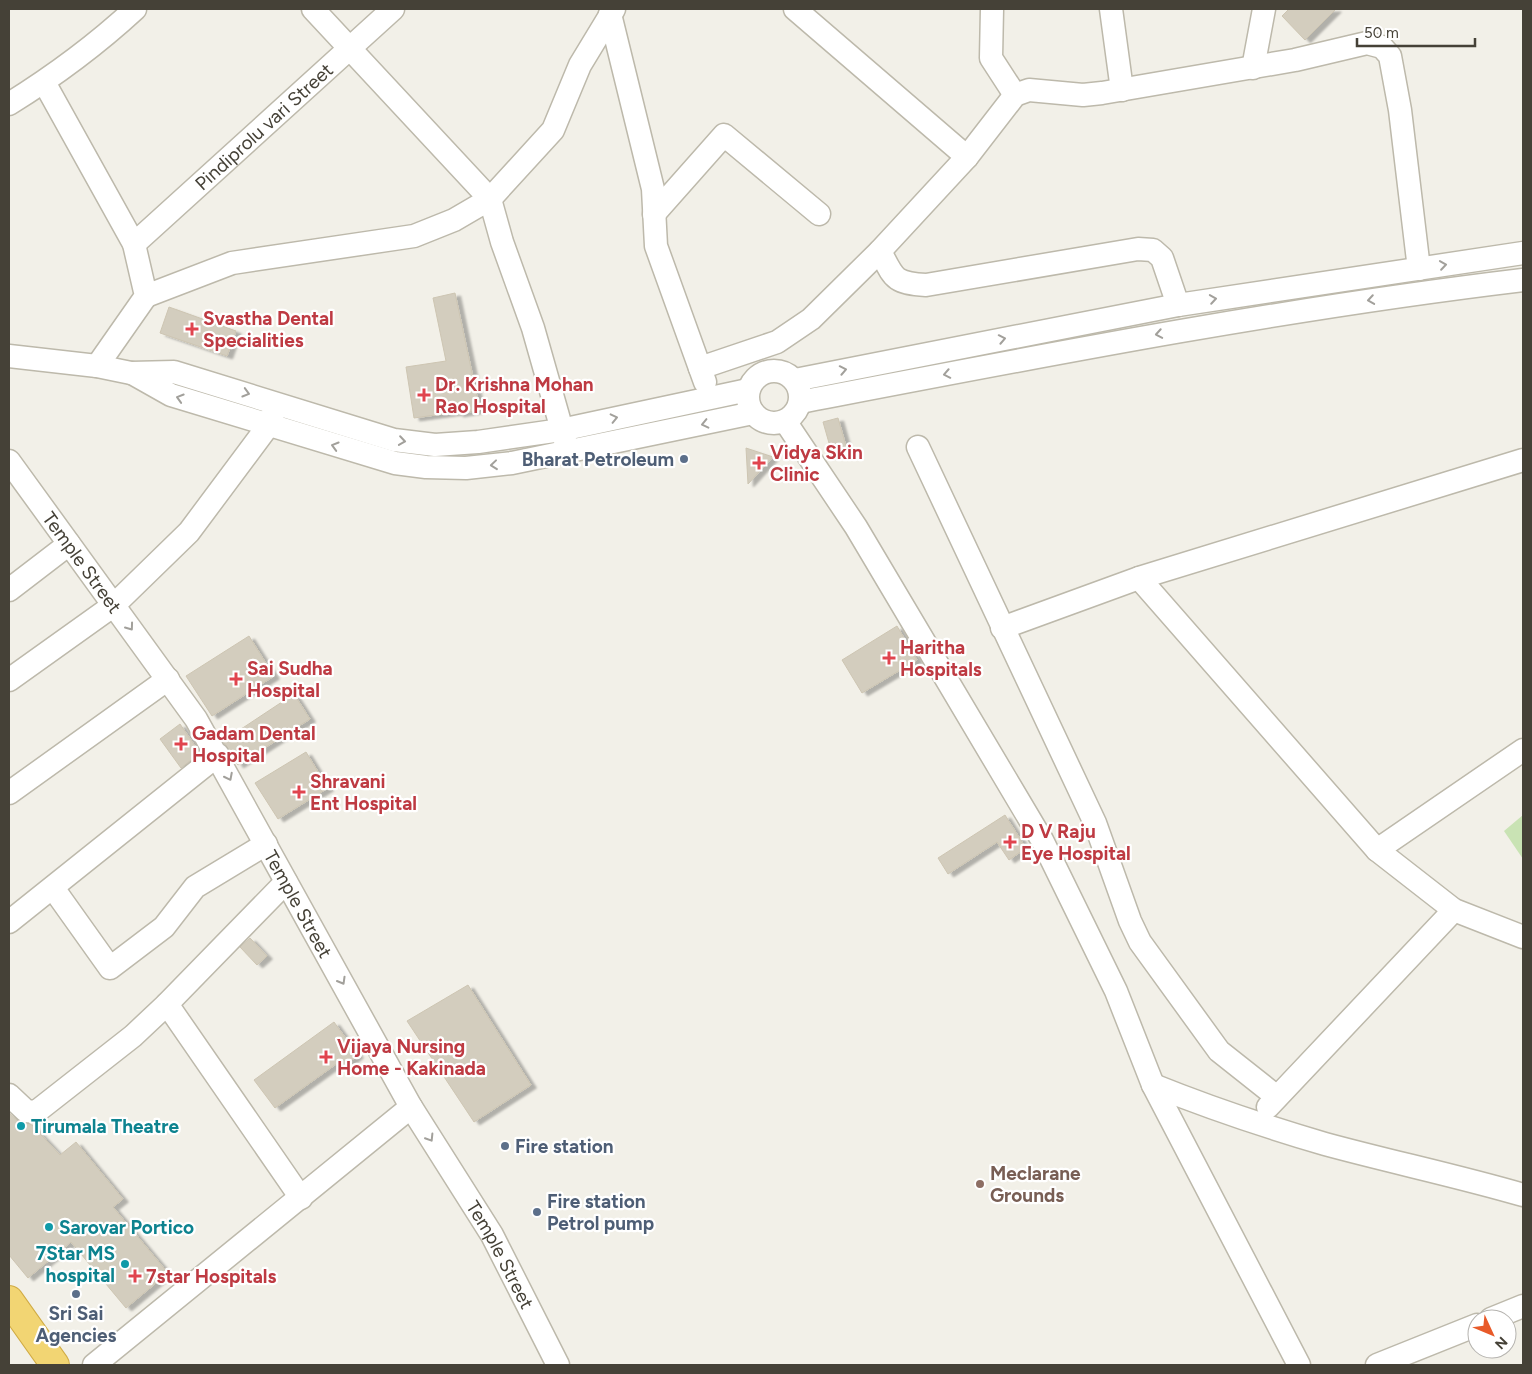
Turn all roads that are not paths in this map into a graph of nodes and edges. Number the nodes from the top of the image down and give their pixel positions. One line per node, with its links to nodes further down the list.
1 (135, 9): 11 (street)
2 (313, 9): 9 (street)
3 (393, 9): 9 (street, Pindiprolu vari Street)
4 (795, 9): 15 (street)
5 (992, 9): 13 (street)
6 (1110, 9): 12 (street)
7 (1264, 9): 10 (street)
8 (612, 12): 16 (street); 17 (street)
9 (349, 48): 16 (street); 19 (street, Pindiprolu vari Street)
10 (1253, 68): 12 (street); 22 (street)
11 (44, 82): 14 (street); 19 (street)
12 (1122, 90): 13 (street)
13 (1015, 95): 15 (street)
14 (9, 104)
15 (967, 157): 20 (street)
16 (490, 199): 26 (street); 40 (street)
17 (654, 214): 18 (street); 30 (street)
18 (819, 214)
19 (134, 244): 26 (street)
20 (880, 250): 27 (street); 30 (street)
21 (1523, 254): 22 (street, one-way to 21)
22 (1419, 269): 23 (street)
23 (1396, 272): 25 (street); 27 (street, one-way to 23)
24 (1523, 280): 25 (street)
25 (1400, 295): 36 (street, one-way to 36)
26 (146, 296): 29 (street)
27 (1178, 305): 32 (street, one-way to 27)
28 (9, 356): 29 (street)
29 (97, 366): 31 (street)
30 (700, 368): 34 (street)
31 (131, 373): 35 (street, one-way to 35); 39 (street, one-way to 31)
32 (795, 380): 33 (street); 36 (street)
33 (748, 390): 34 (street); 37 (street)
34 (709, 397): 40 (street, one-way to 34)
35 (278, 402): 39 (street); 40 (street, one-way to 40)
36 (800, 402): 38 (street)
37 (753, 413): 38 (street); 42 (street, one-way to 42)
38 (785, 421): 63 (street)
39 (268, 426): 42 (street, one-way to 39); 48 (street)
40 (561, 430): 42 (street)
41 (918, 447): 49 (street)
42 (569, 452)
43 (1523, 460): 46 (street)
44 (9, 461): 45 (street, Temple Street)
45 (69, 544): 47 (street); 48 (street, Temple Street)
46 (1139, 578): 49 (street); 56 (street)
47 (9, 590)
48 (114, 605): 50 (street, Temple Street, one-way to 50); 51 (street)
49 (1002, 628): 65 (street)
50 (168, 679): 53 (street, Temple Street); 54 (street)
51 (9, 680)
52 (1523, 750): 56 (street)
53 (218, 755): 55 (street, Temple Street, one-way to 55); 58 (street)
54 (9, 793)
55 (266, 844): 57 (street, Temple Street); 58 (street)
56 (1377, 850): 59 (street)
57 (286, 882): 62 (street); 66 (street, Temple Street, one-way to 66)
58 (53, 888): 60 (street)
59 (1454, 910): 61 (street); 65 (street)
60 (9, 922)
61 (1523, 937)
62 (167, 1004): 64 (street); 69 (street)
63 (1154, 1085): 67 (street); 75 (street)
64 (9, 1094)
65 (1278, 1097): 67 (street)
66 (410, 1107): 69 (street); 74 (street, Temple Street, one-way to 74)
67 (1254, 1122): 68 (street)
68 (1523, 1195)
69 (301, 1198): 73 (street)
70 (9, 1300): 72 (highway)
71 (1467, 1329): 76 (street)
72 (55, 1365)
73 (94, 1365)
74 (558, 1365)
75 (1300, 1365)
76 (1377, 1365)

